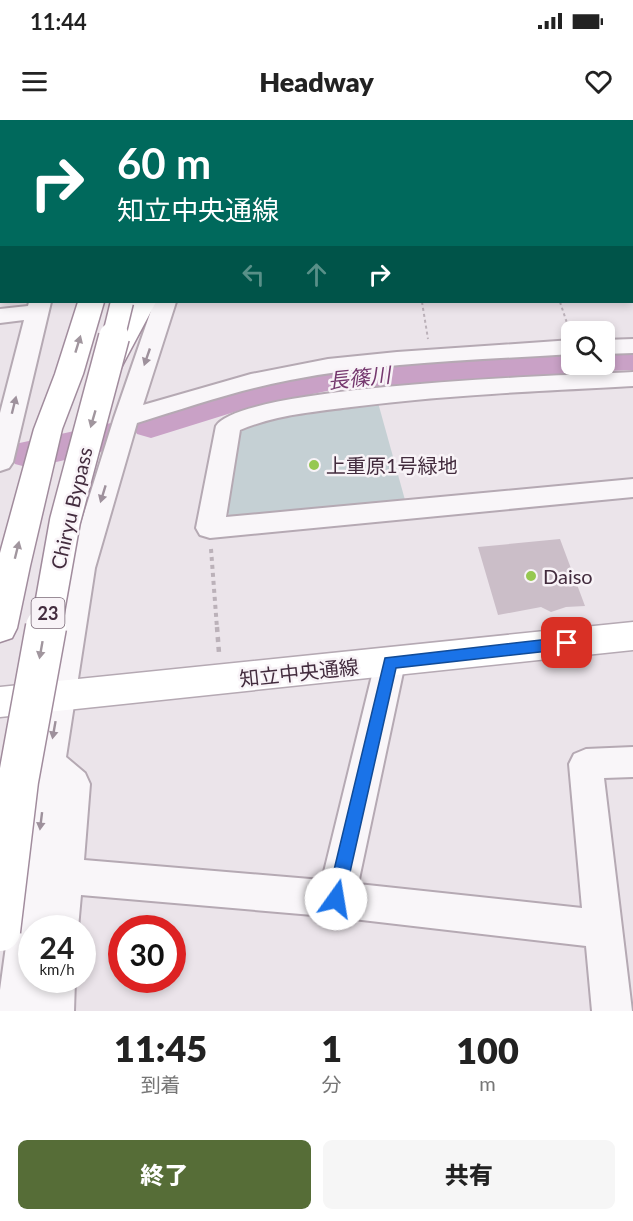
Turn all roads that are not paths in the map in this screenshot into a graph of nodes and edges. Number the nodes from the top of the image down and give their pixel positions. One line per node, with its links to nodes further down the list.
1 (70, 303): 14 (main road)
2 (91, 303): 14 (main road, Chiryu Bypass / 23, one-way to 2)
3 (122, 303): 11 (main road, Chiryu Bypass / 23, bridge)
4 (143, 303): 11 (main road)
5 (165, 303): 13 (street, one-way to 13)
6 (38, 307): 7 (street); 15 (street, one-way to 6)
7 (0, 316)
8 (615, 346): 9 (street)
9 (633, 346)
10 (561, 348): 13 (street)
11 (106, 371): 28 (main road, Chiryu Bypass / 23, one-way to 28, bridge)
12 (633, 380): 16 (street)
13 (126, 418): 20 (street, one-way to 20)
14 (48, 429): 17 (main road, Chiryu Bypass / 23, one-way to 14)
15 (2, 451)
16 (633, 488)
17 (0, 628)
18 (633, 636): 19 (main road, 知立中央通線)
19 (390, 663): 20 (main road, 知立中央通線); 25 (street)
20 (60, 698): 21 (main road, 知立中央通線); 23 (street, one-way to 23)
21 (0, 702)
22 (633, 762): 27 (street)
23 (48, 763): 24 (street); 30 (street, one-way to 30)
24 (62, 876): 25 (street); 26 (street)
25 (336, 899): 27 (street)
26 (60, 915)
27 (603, 929): 32 (street)
28 (0, 931)
29 (55, 993): 31 (street)
30 (17, 1011)
31 (54, 1011)
32 (612, 1011)

